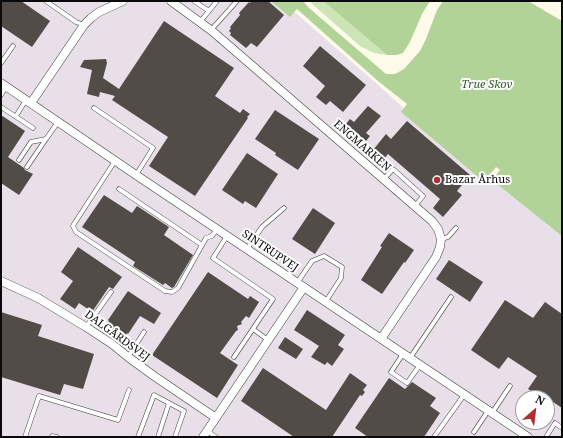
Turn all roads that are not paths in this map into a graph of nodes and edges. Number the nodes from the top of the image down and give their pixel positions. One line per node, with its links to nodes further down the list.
1 (46, 1): 9 (lane)
2 (171, 1): 8 (street, ENGMARKEN)
3 (194, 1): 7 (lane)
4 (217, 1): 7 (lane)
5 (237, 1): 10 (lane)
6 (118, 2): 9 (street)
7 (209, 11): 8 (lane)
8 (200, 22): 10 (street, ENGMARKEN)
9 (84, 25): 15 (street)
10 (211, 30): 26 (street, ENGMARKEN)
11 (12, 46): 12 (lane)
12 (1, 63)
13 (4, 85): 14 (lane); 15 (street, SINTRUPVEJ)
14 (1, 95)
15 (29, 102): 18 (lane); 19 (street, SINTRUPVEJ)
16 (1, 106): 18 (lane)
17 (94, 108): 25 (lane)
18 (16, 116): 20 (lane)
19 (59, 122): 21 (lane); 23 (street, SINTRUPVEJ)
20 (33, 128)
21 (46, 139): 22 (lane); 24 (lane)
22 (19, 160)
23 (115, 161): 25 (street, SINTRUPVEJ); 34 (lane)
24 (27, 167)
25 (136, 174): 31 (street, SINTRUPVEJ)
26 (384, 180): 28 (street, ENGMARKEN); 28 (lane)
27 (120, 189): 34 (lane)
28 (415, 206): 33 (street, ENGMARKEN)
29 (284, 208): 35 (lane)
30 (456, 228): 33 (lane)
31 (217, 229): 32 (street, SINTRUPVEJ); 34 (lane)
32 (228, 236): 35 (street, SINTRUPVEJ); 42 (lane)
33 (441, 239): 44 (street)
34 (202, 244)
35 (247, 249): 37 (street, SINTRUPVEJ)
36 (1, 281): 41 (street, DALGÅRDSVEJ)
37 (301, 285): 40 (street, SINTRUPVEJ); 40 (lane); 45 (street)
38 (111, 292): 41 (lane)
39 (451, 297): 46 (lane)
40 (326, 301): 44 (street, SINTRUPVEJ)
41 (86, 327): 47 (street, DALGÅRDSVEJ)
42 (253, 329): 45 (lane); 48 (lane)
43 (144, 332): 47 (lane)
44 (381, 339): 46 (street, SINTRUPVEJ)
45 (268, 340): 55 (street)
46 (407, 356): 49 (street, SINTRUPVEJ); 49 (lane)
47 (128, 357): 55 (street, DALGÅRDSVEJ)
48 (234, 357)
49 (420, 365): 52 (street, SINTRUPVEJ)
50 (510, 386): 54 (lane)
51 (129, 390): 60 (lane)
52 (464, 395): 54 (street, SINTRUPVEJ); 66 (lane)
53 (170, 403): 62 (lane); 63 (lane); 64 (lane)
54 (490, 412): 57 (lane); 67 (street, SINTRUPVEJ)
55 (216, 418): 58 (street)
56 (562, 428): 68 (lane)
57 (474, 432)
58 (205, 434): 65 (lane)
59 (52, 436): 61 (lane)
60 (25, 437)
61 (57, 437)
62 (138, 437)
63 (158, 437)
64 (175, 437)
65 (216, 437)
66 (434, 437)
67 (528, 437)
68 (546, 437)

